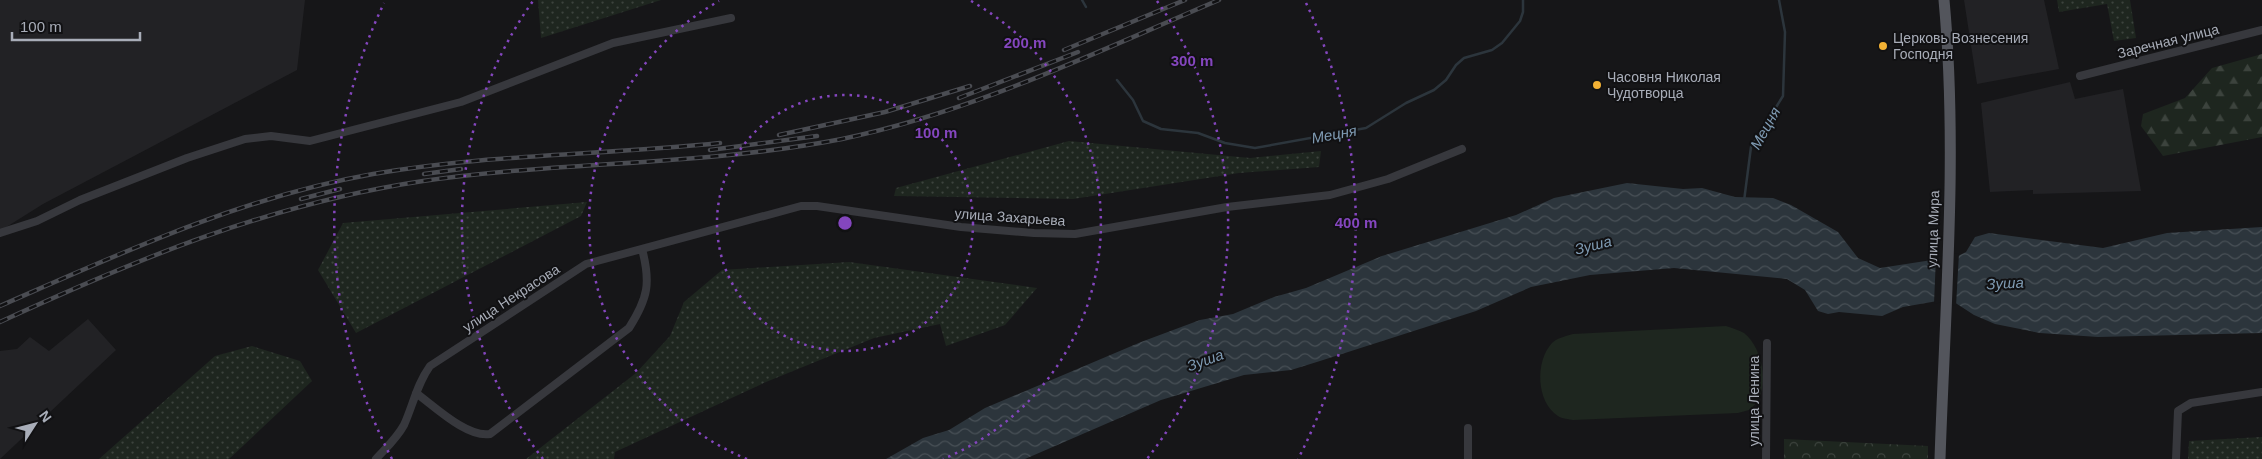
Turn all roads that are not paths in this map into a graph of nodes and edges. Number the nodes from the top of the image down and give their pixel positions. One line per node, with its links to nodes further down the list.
1 (1944, 0): 15 (main road, улица Мира)
2 (731, 18): 6 (street)
3 (2262, 30): 4 (street, Заречная улица)
4 (2080, 76)
5 (1462, 149): 7 (street, улица Захарьева)
6 (0, 233)
7 (642, 249): 10 (street, улица Некрасова); 10 (street)
8 (1767, 342): 14 (street, улица Ленина)
9 (2262, 392): 16 (street)
10 (415, 394): 12 (street, улица Некрасова)
11 (1468, 428): 13 (street)
12 (376, 459)
13 (1468, 459)
14 (1766, 459)
15 (1940, 459)
16 (2176, 459)

